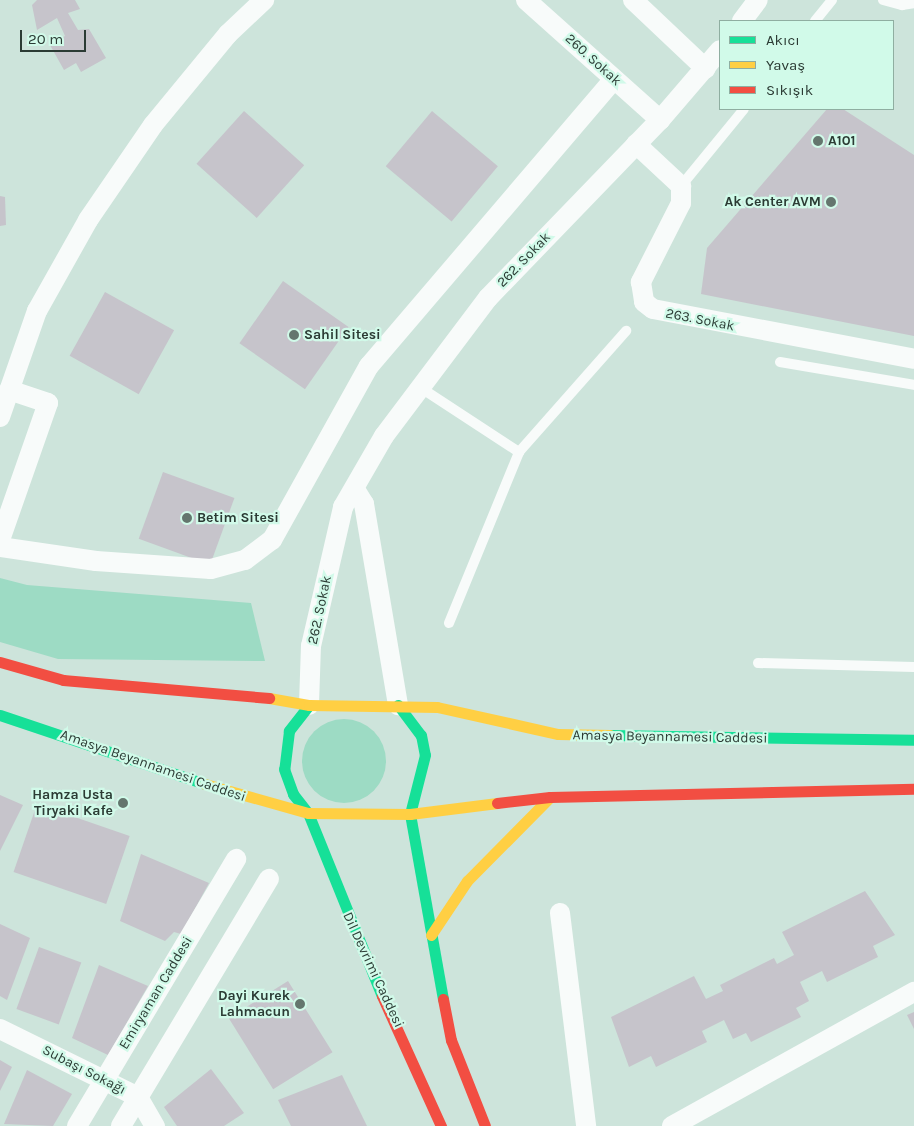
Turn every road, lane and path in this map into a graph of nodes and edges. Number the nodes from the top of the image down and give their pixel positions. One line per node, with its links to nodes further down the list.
1 (264, 0): 22 (street)
2 (526, 0): 12 (street, 260. Sokak)
3 (633, 0): 11 (street)
4 (758, 0): 8 (street)
5 (832, 0): 9 (lane)
6 (883, 0): 7 (lane)
7 (914, 3)
8 (743, 20)
9 (816, 20)
10 (719, 51): 11 (street, 262. Sokak)
11 (706, 68): 14 (street, 262. Sokak)
12 (614, 79): 14 (street, 260. Sokak); 27 (street)
13 (743, 110): 16 (lane)
14 (660, 120): 15 (street, 262. Sokak)
15 (636, 144): 16 (street); 21 (street, 262. Sokak)
16 (681, 186): 18 (street, 263. Sokak)
17 (626, 331): 24 (lane)
18 (914, 359)
19 (780, 362): 20 (lane)
20 (914, 385)
21 (417, 386): 24 (lane); 25 (street, 262. Sokak)
22 (10, 390): 23 (street); 26 (street)
23 (0, 417)
24 (519, 452): 28 (lane)
25 (356, 491): 32 (street, 262. Sokak); 33 (street)
26 (0, 540)
27 (0, 547)
28 (449, 623)
29 (0, 662): 32 (main road)
30 (758, 663): 31 (lane)
31 (914, 667)
32 (308, 705): 33 (main road); 38 (main road)
33 (398, 705): 35 (main road, Amasya Beyannamesi Caddesi); 39 (main road)
34 (0, 714): 38 (main road, Amasya Beyannamesi Caddesi)
35 (914, 740)
36 (914, 789): 37 (main road)
37 (550, 797): 39 (main road); 43 (main road)
38 (308, 813): 39 (main road); 51 (main road, Dil Devrimi Caddesi)
39 (410, 814): 43 (main road)
40 (236, 859): 46 (street, Emiryaman Caddesi)
41 (269, 879): 47 (street)
42 (560, 913): 53 (street)
43 (431, 935): 52 (main road)
44 (914, 992): 54 (street)
45 (0, 1029): 46 (street, Subaşı Sokağı)
46 (104, 1080): 47 (street, Subaşı Sokağı); 48 (street, Emiryaman Caddesi)
47 (138, 1097): 49 (street); 50 (street, Subaşı Sokağı)
48 (76, 1126)
49 (121, 1126)
50 (155, 1126)
51 (441, 1126)
52 (486, 1126)
53 (586, 1126)
54 (672, 1126)

